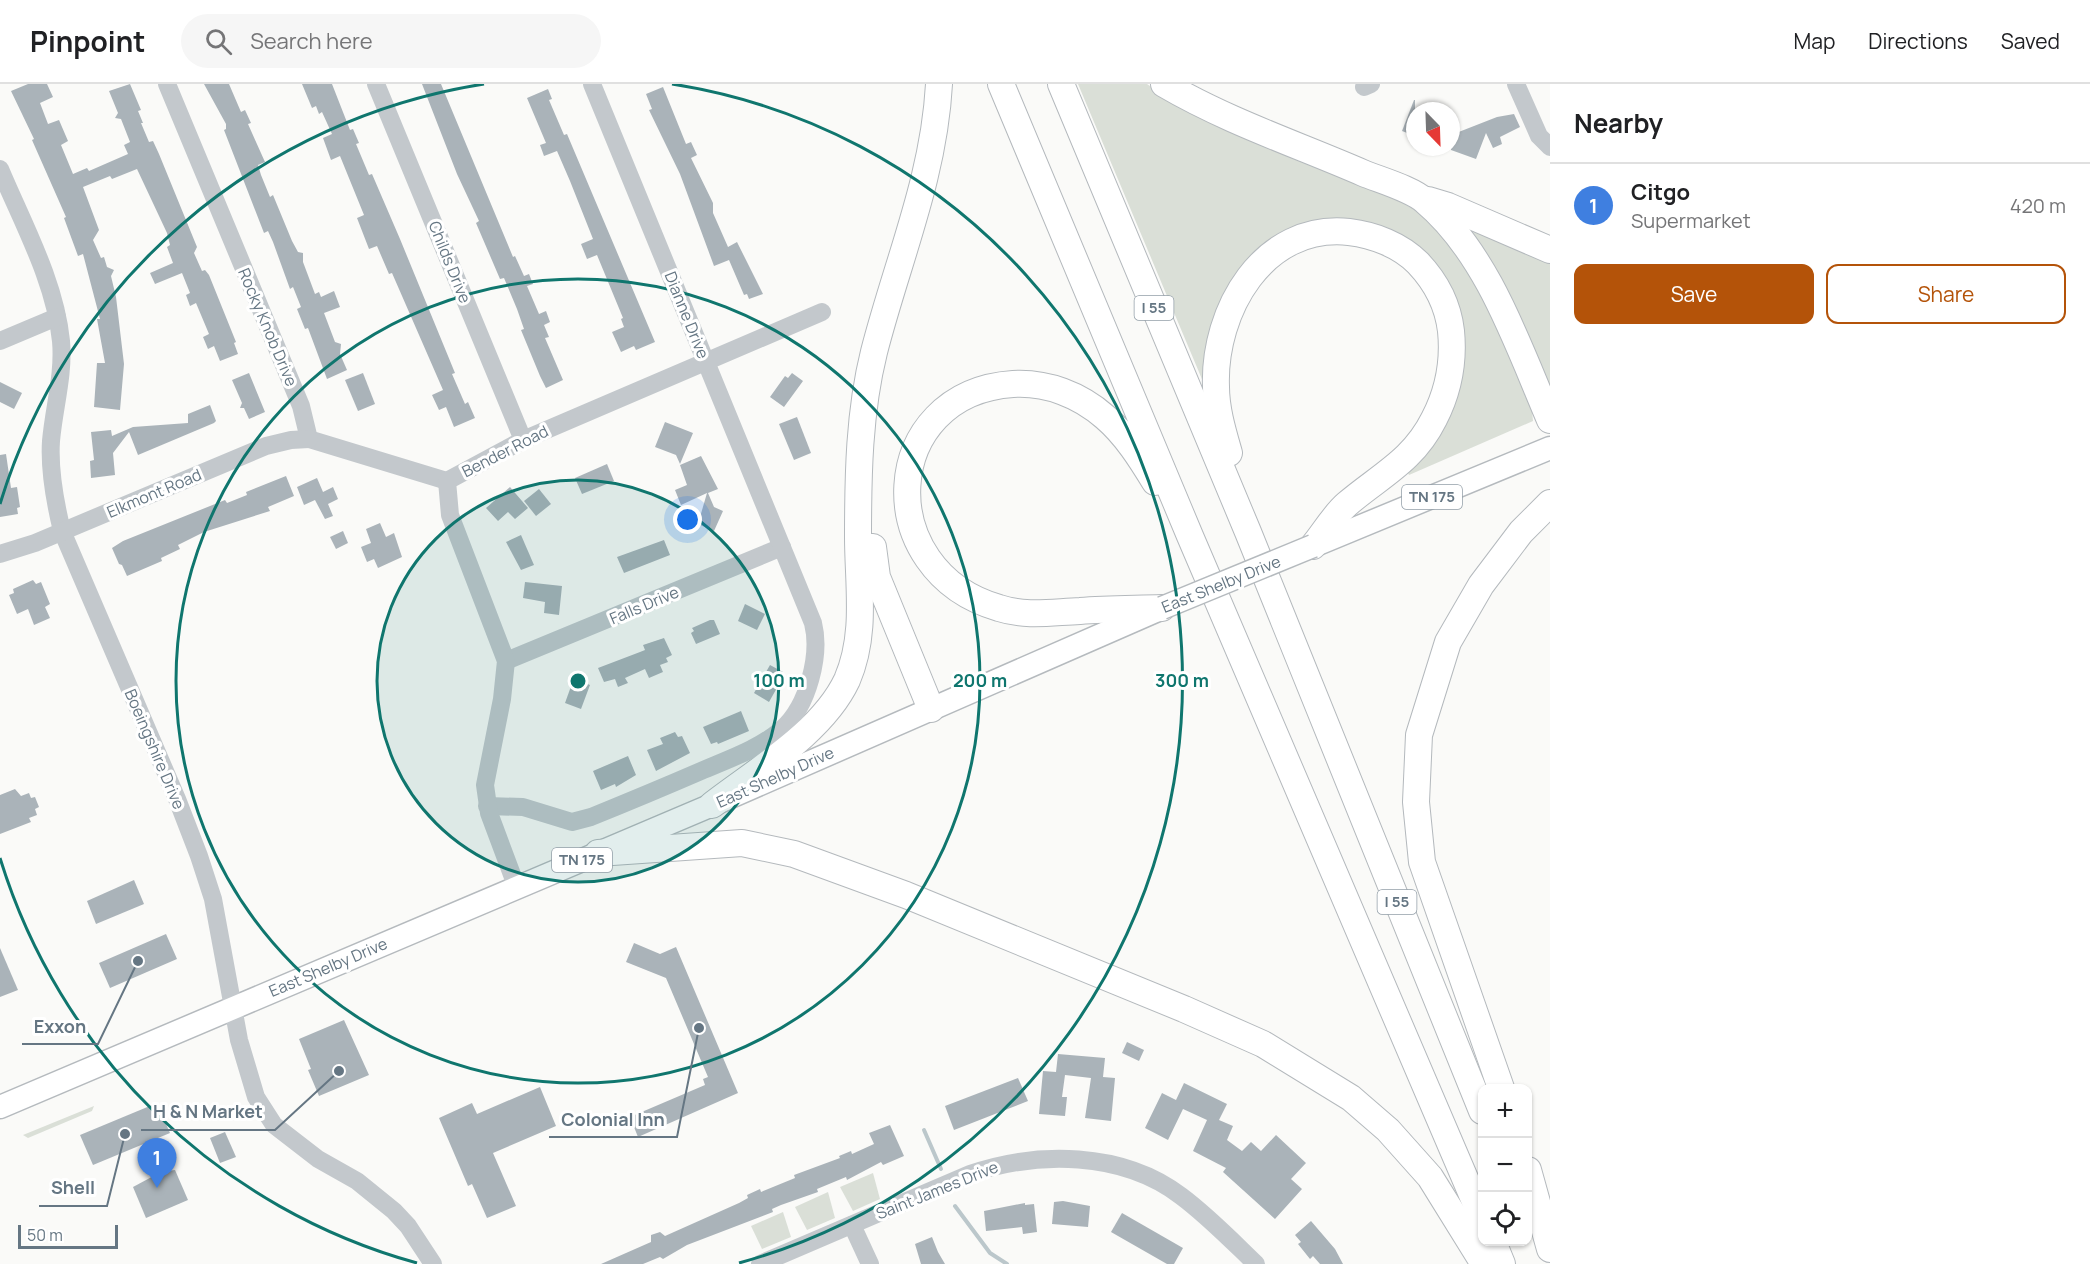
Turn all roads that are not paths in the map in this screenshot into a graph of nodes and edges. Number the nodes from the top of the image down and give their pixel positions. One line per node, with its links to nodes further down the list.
1 (167, 84): 18 (street, Rocky Knob Drive)
2 (376, 84): 19 (street, Childs Drive)
3 (592, 84): 16 (street, Dianne Drive)
4 (939, 84): 21 (highway)
5 (1001, 84): 26 (highway, I 55)
6 (1061, 84): 25 (highway, I 55)
7 (1164, 84): 11 (highway)
8 (1516, 84): 9 (street)
9 (1550, 147)
10 (0, 169): 14 (street, Boeingshire Drive)
11 (1424, 199): 12 (highway); 17 (highway)
12 (1550, 250)
13 (822, 312): 16 (street, Bender Road)
14 (57, 317): 15 (street); 24 (street, Boeingshire Drive)
15 (0, 341)
16 (707, 363): 19 (street, Bender Road); 28 (street, Dianne Drive)
17 (1550, 420)
18 (309, 439): 22 (street); 24 (street, Elkmont Road)
19 (523, 440): 22 (street, Bender Road)
20 (1550, 448): 27 (main road, East Shelby Drive / TN 175)
21 (860, 452): 32 (highway); 33 (highway)
22 (447, 481): 31 (street, Bender Road)
23 (1550, 503): 38 (highway)
24 (62, 531): 29 (street, Elkmont Road); 37 (street, Boeingshire Drive)
25 (1248, 532): 27 (highway); 39 (highway, I 55)
26 (1190, 536): 30 (highway); 42 (highway, I 55)
27 (1313, 546): 30 (main road, East Shelby Drive / TN 175, bridge)
28 (782, 547): 31 (street, Falls Drive); 34 (street, Dianne Drive)
29 (0, 554)
30 (1162, 608): 32 (main road, East Shelby Drive / TN 175)
31 (506, 661): 34 (street, Bender Road)
32 (932, 709): 33 (main road, East Shelby Drive / TN 175)
33 (712, 805): 35 (main road, East Shelby Drive / TN 175)
34 (487, 806): 36 (street, Bender Road)
35 (598, 853): 36 (main road, East Shelby Drive / TN 175); 51 (highway)
36 (517, 888): 37 (main road, East Shelby Drive / TN 175)
37 (233, 1007): 40 (main road, East Shelby Drive / TN 175); 47 (street, Boeingshire Drive)
38 (1499, 1084)
39 (1478, 1101)
40 (0, 1107)
41 (1532, 1187): 46 (highway)
42 (1478, 1209)
43 (852, 1225): 48 (street, Saint James Drive); 49 (street); 50 (street, Saint James Drive)
44 (1532, 1231): 53 (highway)
45 (1494, 1246): 52 (highway)
46 (1550, 1250)
47 (433, 1264)
48 (760, 1264)
49 (870, 1264)
50 (1256, 1264)
51 (1484, 1264)
52 (1502, 1264)
53 (1546, 1264)

